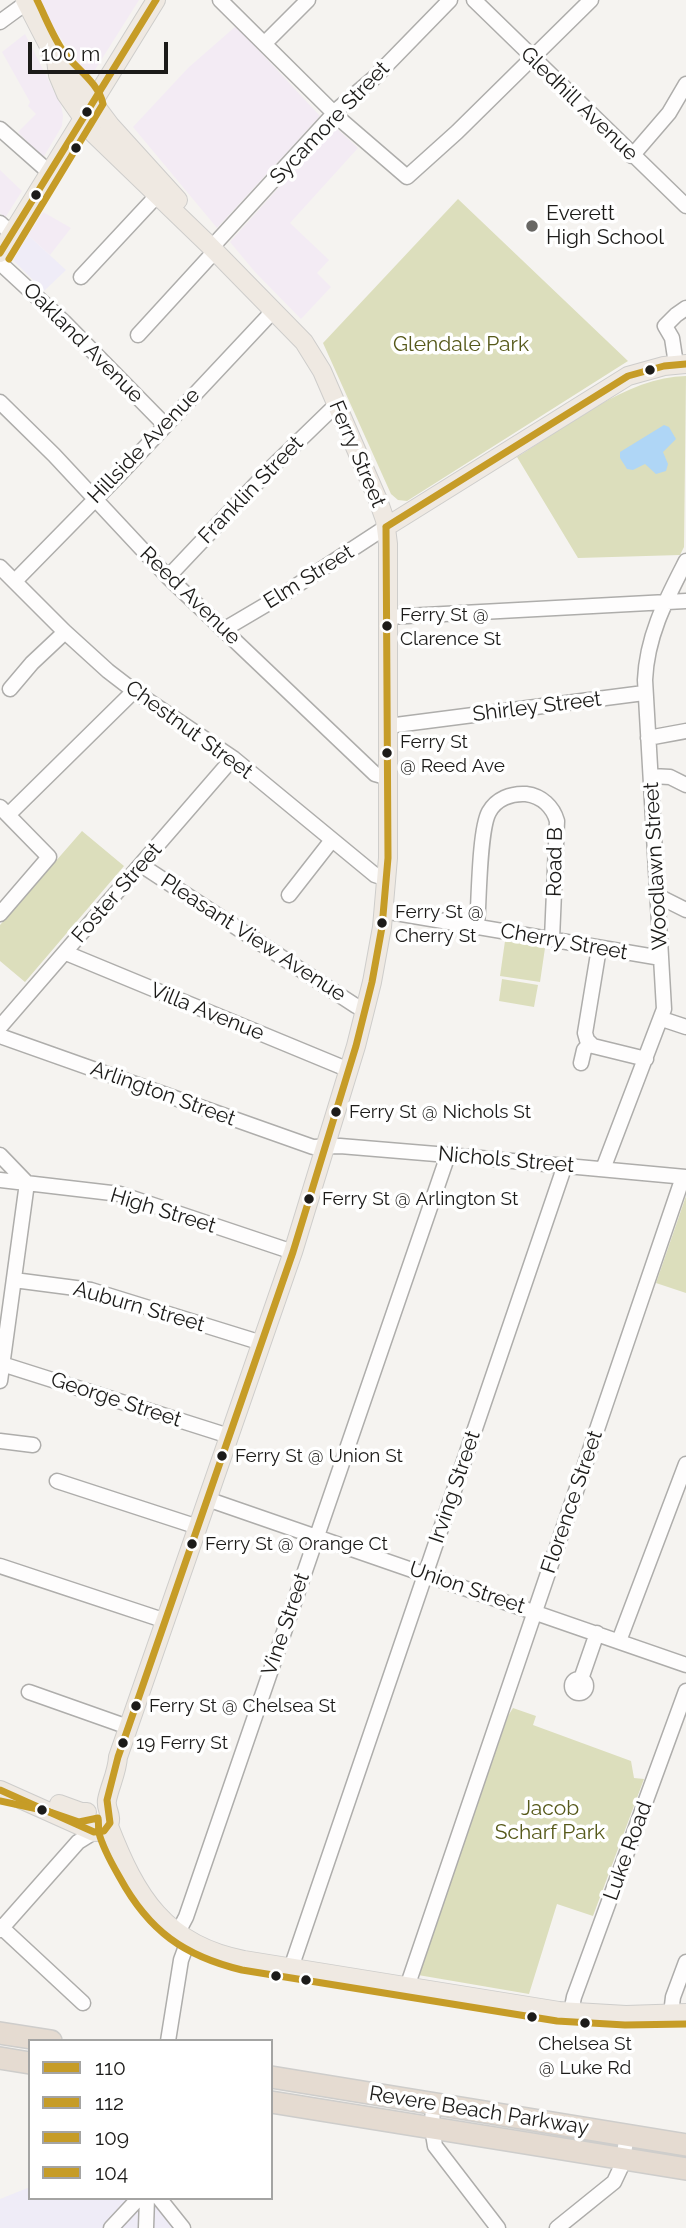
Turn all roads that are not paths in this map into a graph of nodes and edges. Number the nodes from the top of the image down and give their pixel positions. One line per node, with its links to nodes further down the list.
1 (156, 0): 12 (main road)
2 (220, 0): 9 (street)
3 (309, 0): 9 (street)
4 (450, 0): 13 (street, Sycamore Street)
5 (474, 0): 10 (street, Gledhill Avenue)
6 (591, 0): 10 (street)
7 (25, 2): 8 (street); 12 (main road, Ferry Street)
8 (0, 22)
9 (265, 43): 13 (street)
10 (531, 58): 13 (street); 15 (street, Gledhill Avenue)
11 (686, 84): 15 (street)
12 (88, 111): 16 (main road); 17 (main road, Ferry Street)
13 (334, 113): 20 (street, Sycamore Street)
14 (0, 129): 16 (street)
15 (632, 156): 18 (street, Gledhill Avenue)
16 (50, 173): 19 (main road)
17 (162, 190): 20 (main road, Ferry Street); 23 (street)
18 (686, 206)
19 (6, 228): 21 (main road)
20 (212, 248): 25 (main road, Ferry Street); 26 (street, Sycamore Street)
21 (0, 253)
22 (0, 263): 30 (street, Oakland Avenue)
23 (81, 277)
24 (686, 308): 27 (street)
25 (274, 310): 29 (main road, Ferry Street); 30 (street, Hillside Avenue)
26 (138, 335)
27 (681, 364): 32 (main road, Elm Street)
28 (0, 402): 31 (street, Reed Avenue)
29 (337, 404): 32 (main road, Ferry Street); 35 (street, Franklin Street)
30 (165, 425): 31 (street, Hillside Avenue)
31 (95, 499): 35 (street, Reed Avenue); 36 (street, Hillside Avenue)
32 (386, 527): 39 (main road, Ferry Street); 40 (street, Elm Street)
33 (686, 561): 38 (street, Woodlawn Street)
34 (0, 567): 36 (street, Chestnut Street)
35 (168, 577): 40 (street, Reed Avenue)
36 (15, 581): 41 (street, Chestnut Street)
37 (686, 601): 38 (street)
38 (665, 602): 39 (street); 44 (street, Woodlawn Street)
39 (388, 617): 45 (main road, Ferry Street)
40 (223, 630): 50 (street, Reed Avenue)
41 (65, 632): 42 (street); 43 (street, Chestnut Street)
42 (10, 689)
43 (134, 691): 48 (street, Chestnut Street); 52 (street)
44 (644, 693): 45 (street, Shirley Street); 47 (street, Woodlawn Street)
45 (388, 726): 50 (main road, Ferry Street)
46 (686, 731): 47 (street)
47 (648, 738): 49 (street, Woodlawn Street)
48 (233, 758): 53 (street, Chestnut Street); 54 (street, Foster Street)
49 (651, 776): 51 (street); 57 (street, Woodlawn Street)
50 (389, 778): 55 (main road, Ferry Street)
51 (686, 785)
52 (4, 811): 60 (street)
53 (332, 841): 55 (street, Chestnut Street); 56 (street)
54 (141, 865): 64 (street, Foster Street); 66 (street, Pleasant View Avenue)
55 (387, 879): 59 (main road, Ferry Street)
56 (289, 895)
57 (658, 896): 58 (street); 65 (street, Woodlawn Street)
58 (686, 910)
59 (384, 911): 61 (street, Cherry Street); 66 (main road, Ferry Street)
60 (0, 914)
61 (477, 927): 62 (street, Cherry Street); 62 (street, Road B)
62 (552, 939): 63 (street, Cherry Street)
63 (599, 948): 65 (street, Cherry Street); 71 (street)
64 (65, 953): 68 (street, Foster Street); 74 (street, Villa Avenue)
65 (661, 958): 67 (street, Woodlawn Street)
66 (366, 1009): 74 (main road, Ferry Street)
67 (662, 1019): 69 (street); 72 (street, Woodlawn Street)
68 (0, 1027)
69 (686, 1027)
70 (0, 1036): 75 (street, Arlington Street)
71 (589, 1044): 72 (street); 73 (street)
72 (646, 1059): 79 (street, Woodlawn Street)
73 (581, 1063)
74 (349, 1070): 75 (main road, Ferry Street)
75 (327, 1147): 77 (street, Nichols Street); 83 (main road, Ferry Street)
76 (0, 1155): 82 (street)
77 (447, 1155): 78 (street, Nichols Street); 95 (street, Vine Street)
78 (565, 1166): 79 (street, Nichols Street); 97 (street, Irving Street)
79 (603, 1169): 80 (street, Nichols Street)
80 (685, 1177): 98 (street, Florence Street)
81 (0, 1180): 82 (street, High Street)
82 (27, 1183): 83 (street, High Street); 84 (street)
83 (293, 1252): 85 (main road, Ferry Street)
84 (14, 1280): 85 (street, Auburn Street); 86 (street)
85 (262, 1343): 88 (main road, Ferry Street)
86 (2, 1364): 87 (street); 88 (street, George Street)
87 (0, 1381)
88 (229, 1436): 93 (main road, Ferry Street)
89 (0, 1441): 90 (street)
90 (33, 1445)
91 (686, 1464): 101 (street)
92 (57, 1481): 94 (street)
93 (208, 1499): 94 (main road, Ferry Street); 95 (street, Union Street)
94 (198, 1527): 99 (main road, Ferry Street)
95 (317, 1537): 97 (street, Union Street); 110 (street, Vine Street)
96 (0, 1566): 99 (street)
97 (425, 1574): 98 (street, Union Street); 112 (street, Irving Street)
98 (535, 1612): 100 (street, Union Street); 113 (street, Florence Street)
99 (166, 1621): 106 (main road, Ferry Street)
100 (597, 1633): 101 (street, Union Street); 103 (street)
101 (619, 1641): 102 (street, Union Street)
102 (686, 1665)
103 (581, 1679)
104 (686, 1691): 115 (street, Luke Road)
105 (29, 1692): 106 (street)
106 (128, 1727): 108 (main road, Ferry Street)
107 (7, 1793): 108 (main road)
108 (97, 1821): 109 (street); 110 (main road)
109 (1, 1928): 114 (street)
110 (183, 1937): 112 (main road); 119 (street, Vine Street)
111 (686, 1962): 116 (street)
112 (291, 1968): 113 (main road)
113 (407, 1987): 115 (main road)
114 (83, 2003)
115 (571, 2012): 116 (main road)
116 (678, 2014)
117 (0, 2032): 118 (highway)
118 (40, 2039)
119 (168, 2039)
120 (0, 2058): 121 (highway)
121 (28, 2063)
122 (273, 2077): 124 (highway, Revere Beach Parkway)
123 (273, 2102): 125 (highway, Revere Beach Parkway)
124 (433, 2104): 125 (street); 126 (highway, Revere Beach Parkway)
125 (432, 2129): 128 (highway, Revere Beach Parkway); 136 (street)
126 (627, 2135): 127 (highway, Revere Beach Parkway); 128 (street)
127 (686, 2145)
128 (623, 2159): 129 (highway, Revere Beach Parkway); 137 (street)
129 (686, 2169)
130 (137, 2200): 133 (street)
131 (147, 2200): 134 (street)
132 (161, 2200): 135 (street)
133 (111, 2228)
134 (146, 2228)
135 (183, 2228)
136 (498, 2228)
137 (557, 2228)

